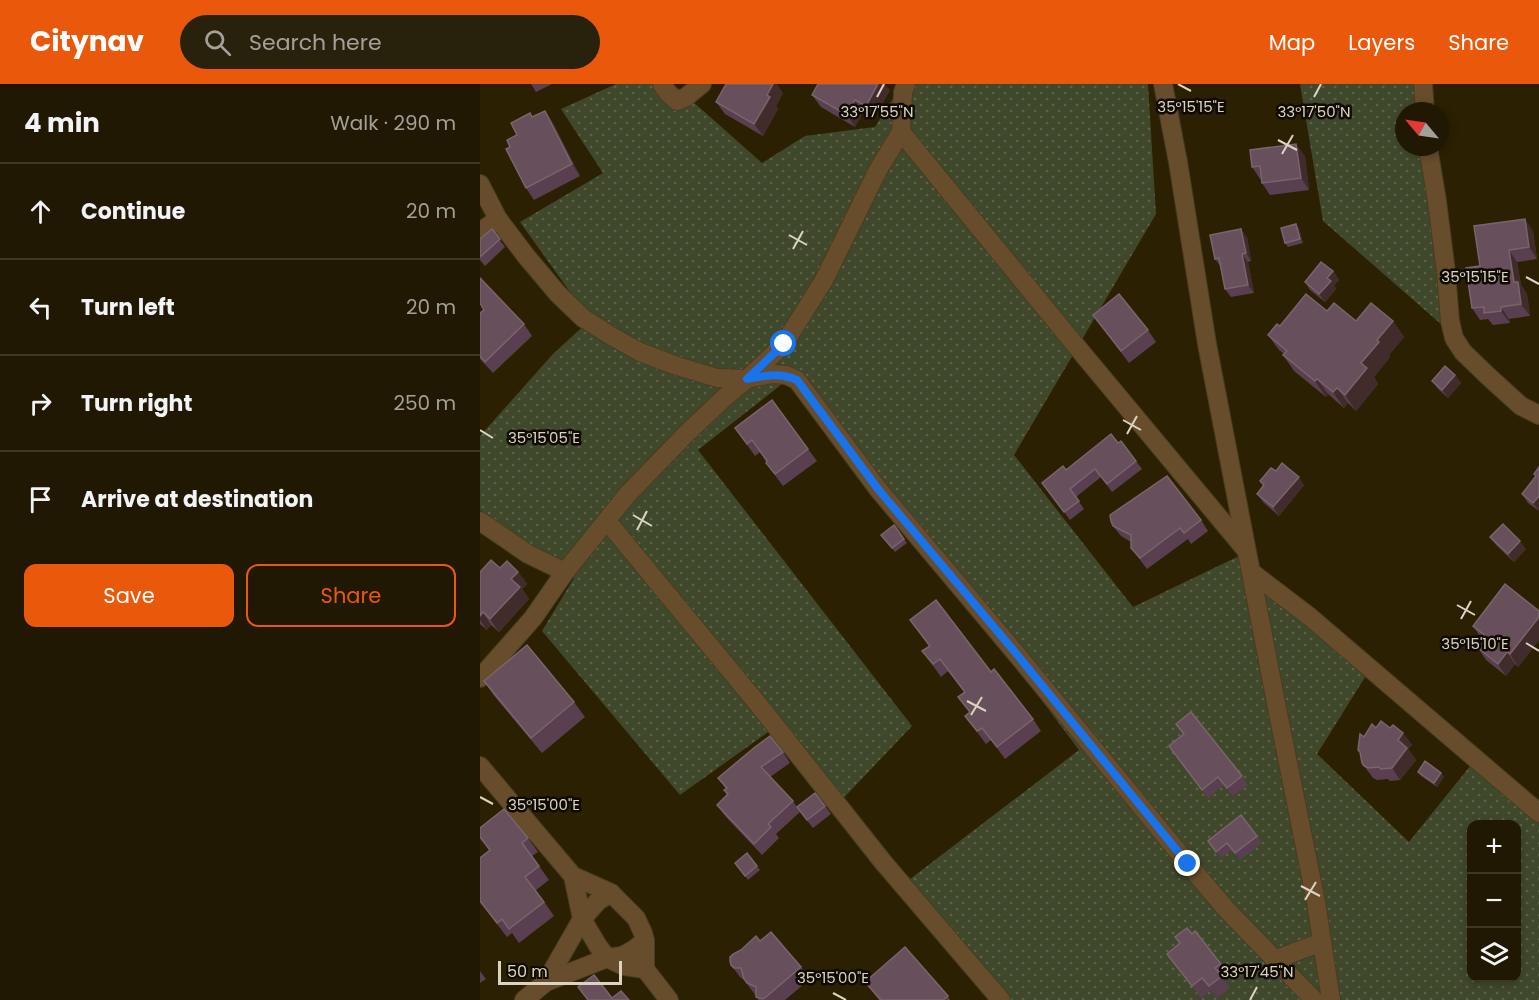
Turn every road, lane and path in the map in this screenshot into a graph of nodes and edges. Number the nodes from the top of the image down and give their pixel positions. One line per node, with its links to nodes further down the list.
1 (662, 84): 2 (street)
2 (702, 84)
3 (906, 84): 7 (street)
4 (1163, 84): 16 (street)
5 (1423, 84): 6 (street)
6 (1424, 102)
7 (902, 132): 12 (street); 16 (street)
8 (1430, 156): 13 (street)
9 (480, 184): 10 (street)
10 (498, 219): 11 (street); 12 (street)
11 (480, 232)
12 (747, 379): 15 (street); 28 (street)
13 (1539, 415)
14 (480, 521): 17 (street)
15 (607, 521): 17 (street); 33 (street)
16 (1247, 552): 18 (street)
17 (565, 572): 19 (street)
18 (1251, 572): 21 (street); 26 (street)
19 (480, 678)
20 (480, 766): 22 (street)
21 (1539, 813)
22 (573, 876): 23 (street); 24 (street)
23 (611, 893): 24 (street); 25 (street)
24 (582, 919): 27 (street); 30 (street)
25 (645, 941): 27 (street); 29 (street)
26 (1322, 942): 28 (street); 35 (street)
27 (607, 958): 29 (street); 30 (street)
28 (1274, 960): 34 (street)
29 (645, 969): 32 (street)
30 (546, 982): 31 (street)
31 (524, 1000)
32 (669, 1000)
33 (1001, 1000)
34 (1314, 1000)
35 (1331, 1000)

